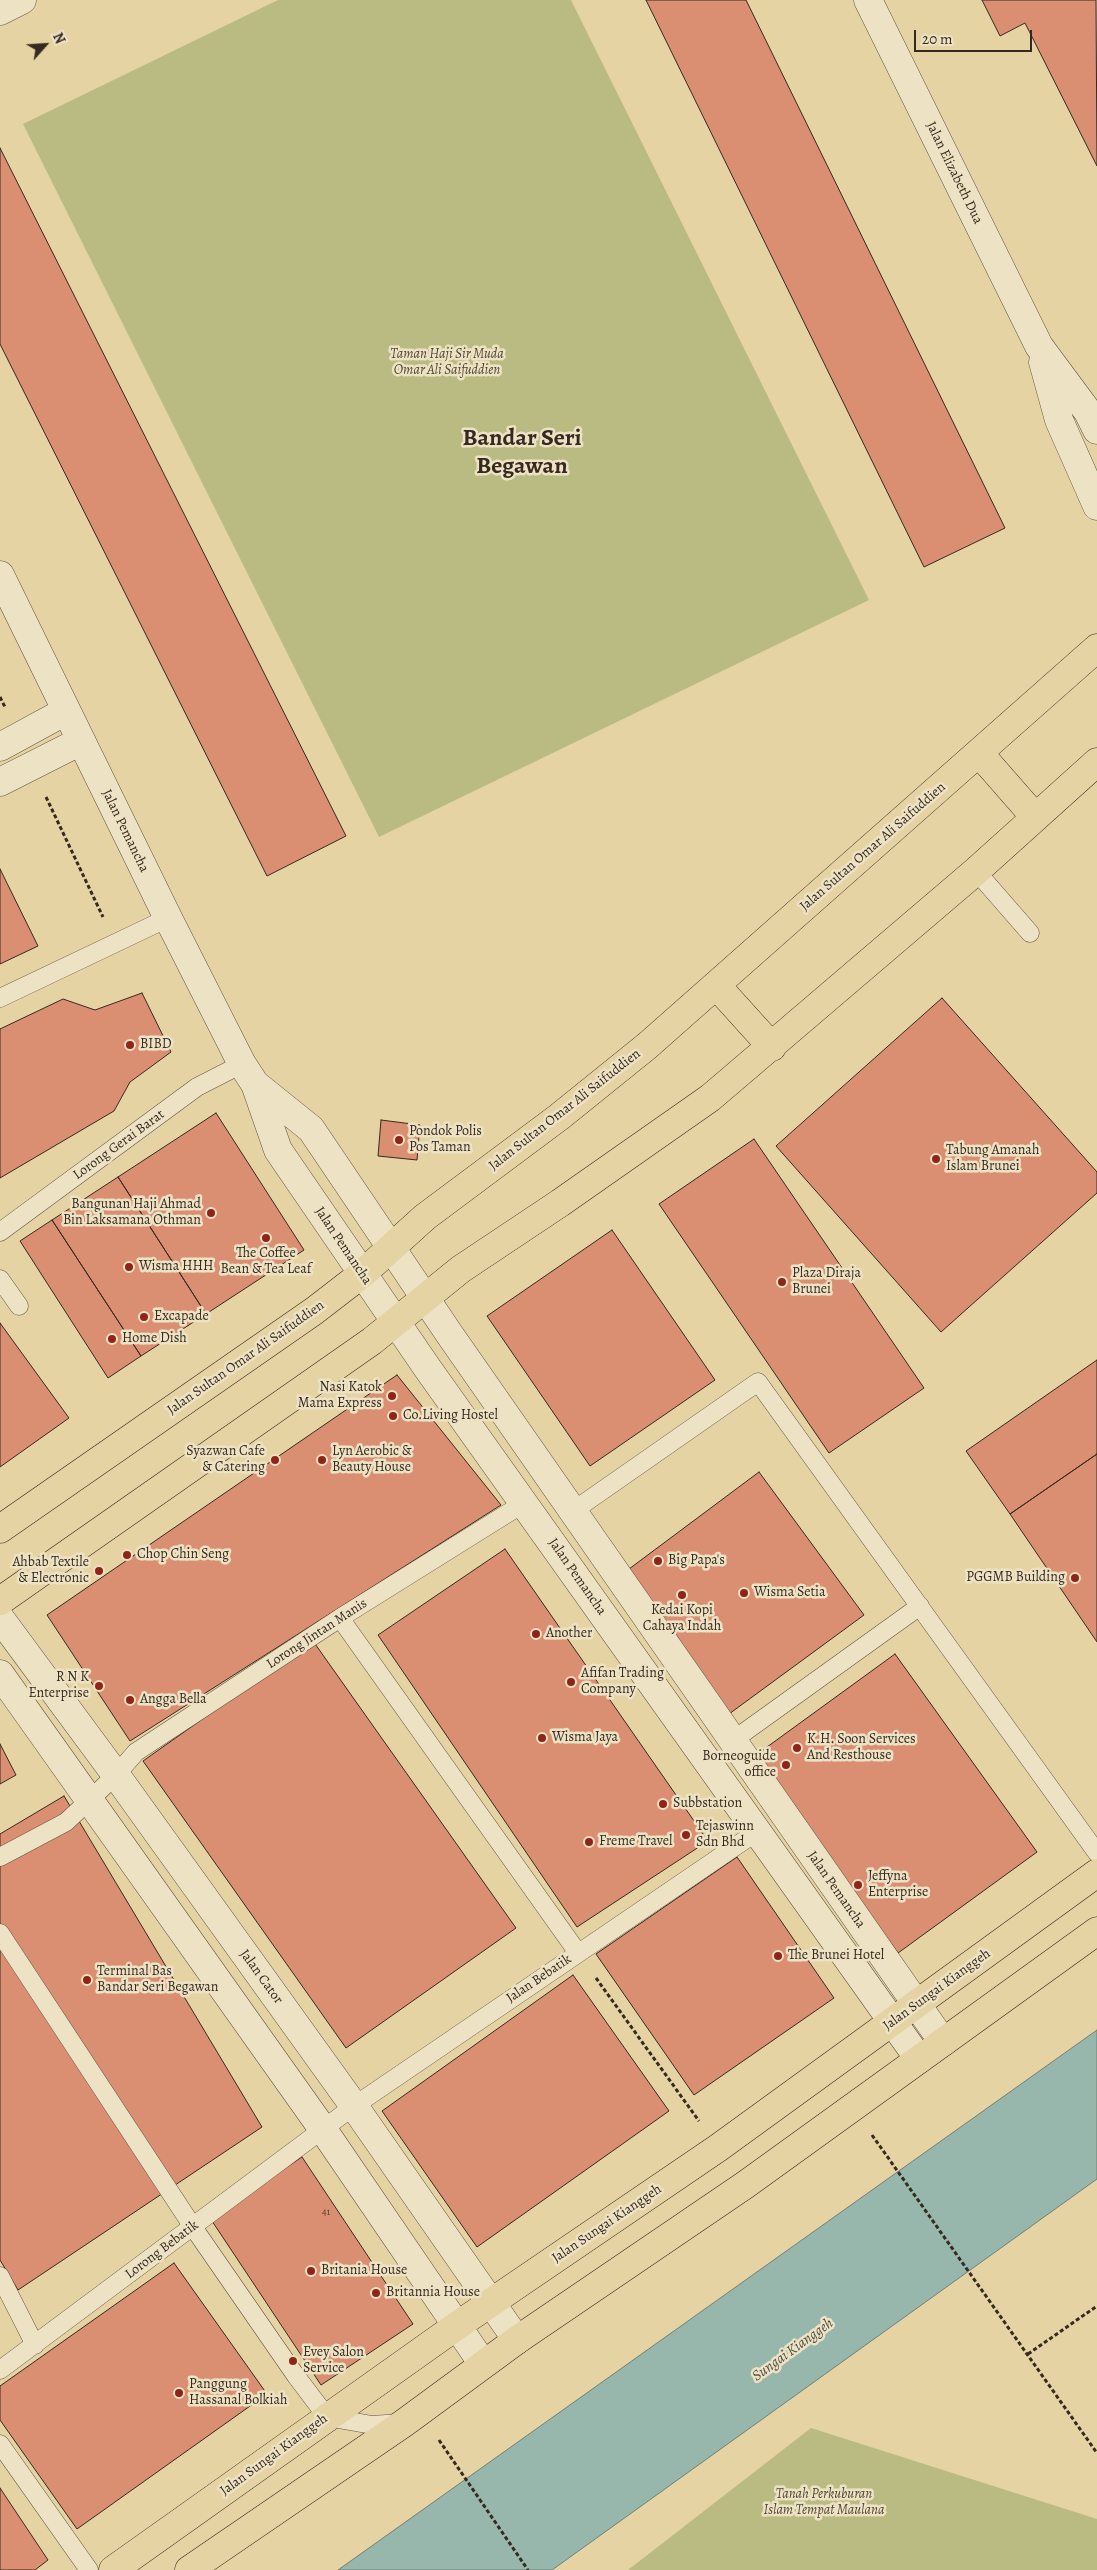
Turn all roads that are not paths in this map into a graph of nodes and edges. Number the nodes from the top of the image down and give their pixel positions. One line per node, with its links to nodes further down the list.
1 (22, 0): 3 (street)
2 (868, 0): 4 (street, Jalan Elizabeth Dua)
3 (0, 11)
4 (1039, 346): 5 (street, Jalan Elizabeth Dua); 6 (street, Jalan Elizabeth Dua)
5 (1097, 430)
6 (1097, 506)
7 (0, 575): 9 (street, Jalan Pemancha)
8 (1097, 648): 12 (main road, Jalan Sultan Omar Ali Saifuddien)
9 (66, 711): 10 (street, Jalan Pemancha); 11 (street)
10 (81, 740): 14 (street); 17 (street, Jalan Pemancha)
11 (0, 747)
12 (979, 753): 15 (main road); 19 (main road, Jalan Sultan Omar Ali Saifuddien)
13 (1097, 762): 15 (main road)
14 (0, 782)
15 (1035, 817): 16 (main road)
16 (976, 871): 18 (lane); 21 (main road)
17 (168, 918): 20 (lane); 22 (street, Jalan Pemancha)
18 (1030, 933)
19 (716, 985): 21 (main road); 24 (main road, Jalan Sultan Omar Ali Saifuddien)
20 (0, 998)
21 (772, 1047): 27 (main road)
22 (248, 1074): 23 (lane, Lorong Gerai Barat); 24 (street, Jalan Pemancha); 25 (street, Jalan Pemancha)
23 (0, 1232)
24 (392, 1246): 25 (main road, Jalan Sultan Omar Ali Saifuddien); 27 (street, Jalan Pemancha)
25 (362, 1274): 29 (street, Jalan Pemancha); 32 (main road, Jalan Sultan Omar Ali Saifuddien)
26 (0, 1279): 28 (lane)
27 (425, 1298): 29 (main road); 31 (street, Jalan Pemancha)
28 (19, 1306)
29 (396, 1322): 30 (street, Jalan Pemancha); 33 (main road)
30 (524, 1503): 36 (lane, Lorong Jintan Manis); 41 (street, Jalan Pemancha)
31 (573, 1511): 34 (lane); 38 (street, Jalan Pemancha)
32 (0, 1529)
33 (0, 1601)
34 (920, 1606): 38 (lane); 42 (lane)
35 (0, 1618): 39 (street, Jalan Cator)
36 (340, 1618): 39 (lane, Lorong Jintan Manis); 47 (lane)
37 (0, 1674): 40 (street)
38 (732, 1742): 48 (street, Jalan Pemancha)
39 (116, 1775): 40 (lane, Lorong Jintan Manis); 52 (street, Jalan Cator)
40 (90, 1801): 43 (lane); 53 (street)
41 (758, 1831): 47 (lane, Jalan Bebatik); 49 (street, Jalan Pemancha)
42 (1097, 1853)
43 (0, 1857)
44 (1097, 1873): 48 (main road, Jalan Sungai Kianggeh)
45 (1097, 1931): 50 (main road)
46 (0, 1933): 54 (lane)
47 (578, 1953): 52 (lane, Jalan Bebatik)
48 (918, 2005): 49 (main road, Jalan Sungai Kianggeh); 50 (street, Jalan Pemancha)
49 (893, 2023): 51 (street, Jalan Pemancha); 56 (main road, Jalan Sungai Kianggeh)
50 (943, 2042): 51 (main road)
51 (919, 2059): 58 (main road)
52 (354, 2106): 53 (lane, Jalan Bebatik); 56 (street, Jalan Cator)
53 (322, 2128): 54 (lane, Lorong Bebatik); 57 (street)
54 (193, 2227): 59 (lane, Lorong Bebatik); 62 (lane)
55 (0, 2276): 59 (lane)
56 (491, 2302): 57 (main road, Jalan Sungai Kianggeh); 58 (street, Jalan Cator)
57 (458, 2325): 60 (street); 62 (main road, Jalan Sungai Kianggeh)
58 (517, 2340): 60 (main road)
59 (35, 2345): 61 (lane, Lorong Bebatik)
60 (483, 2364): 63 (main road)
61 (0, 2370)
62 (327, 2417): 63 (lane); 66 (main road, Jalan Sungai Kianggeh)
63 (404, 2423): 67 (main road)
64 (0, 2444): 65 (lane)
65 (89, 2570)
66 (113, 2570)
67 (189, 2570)

